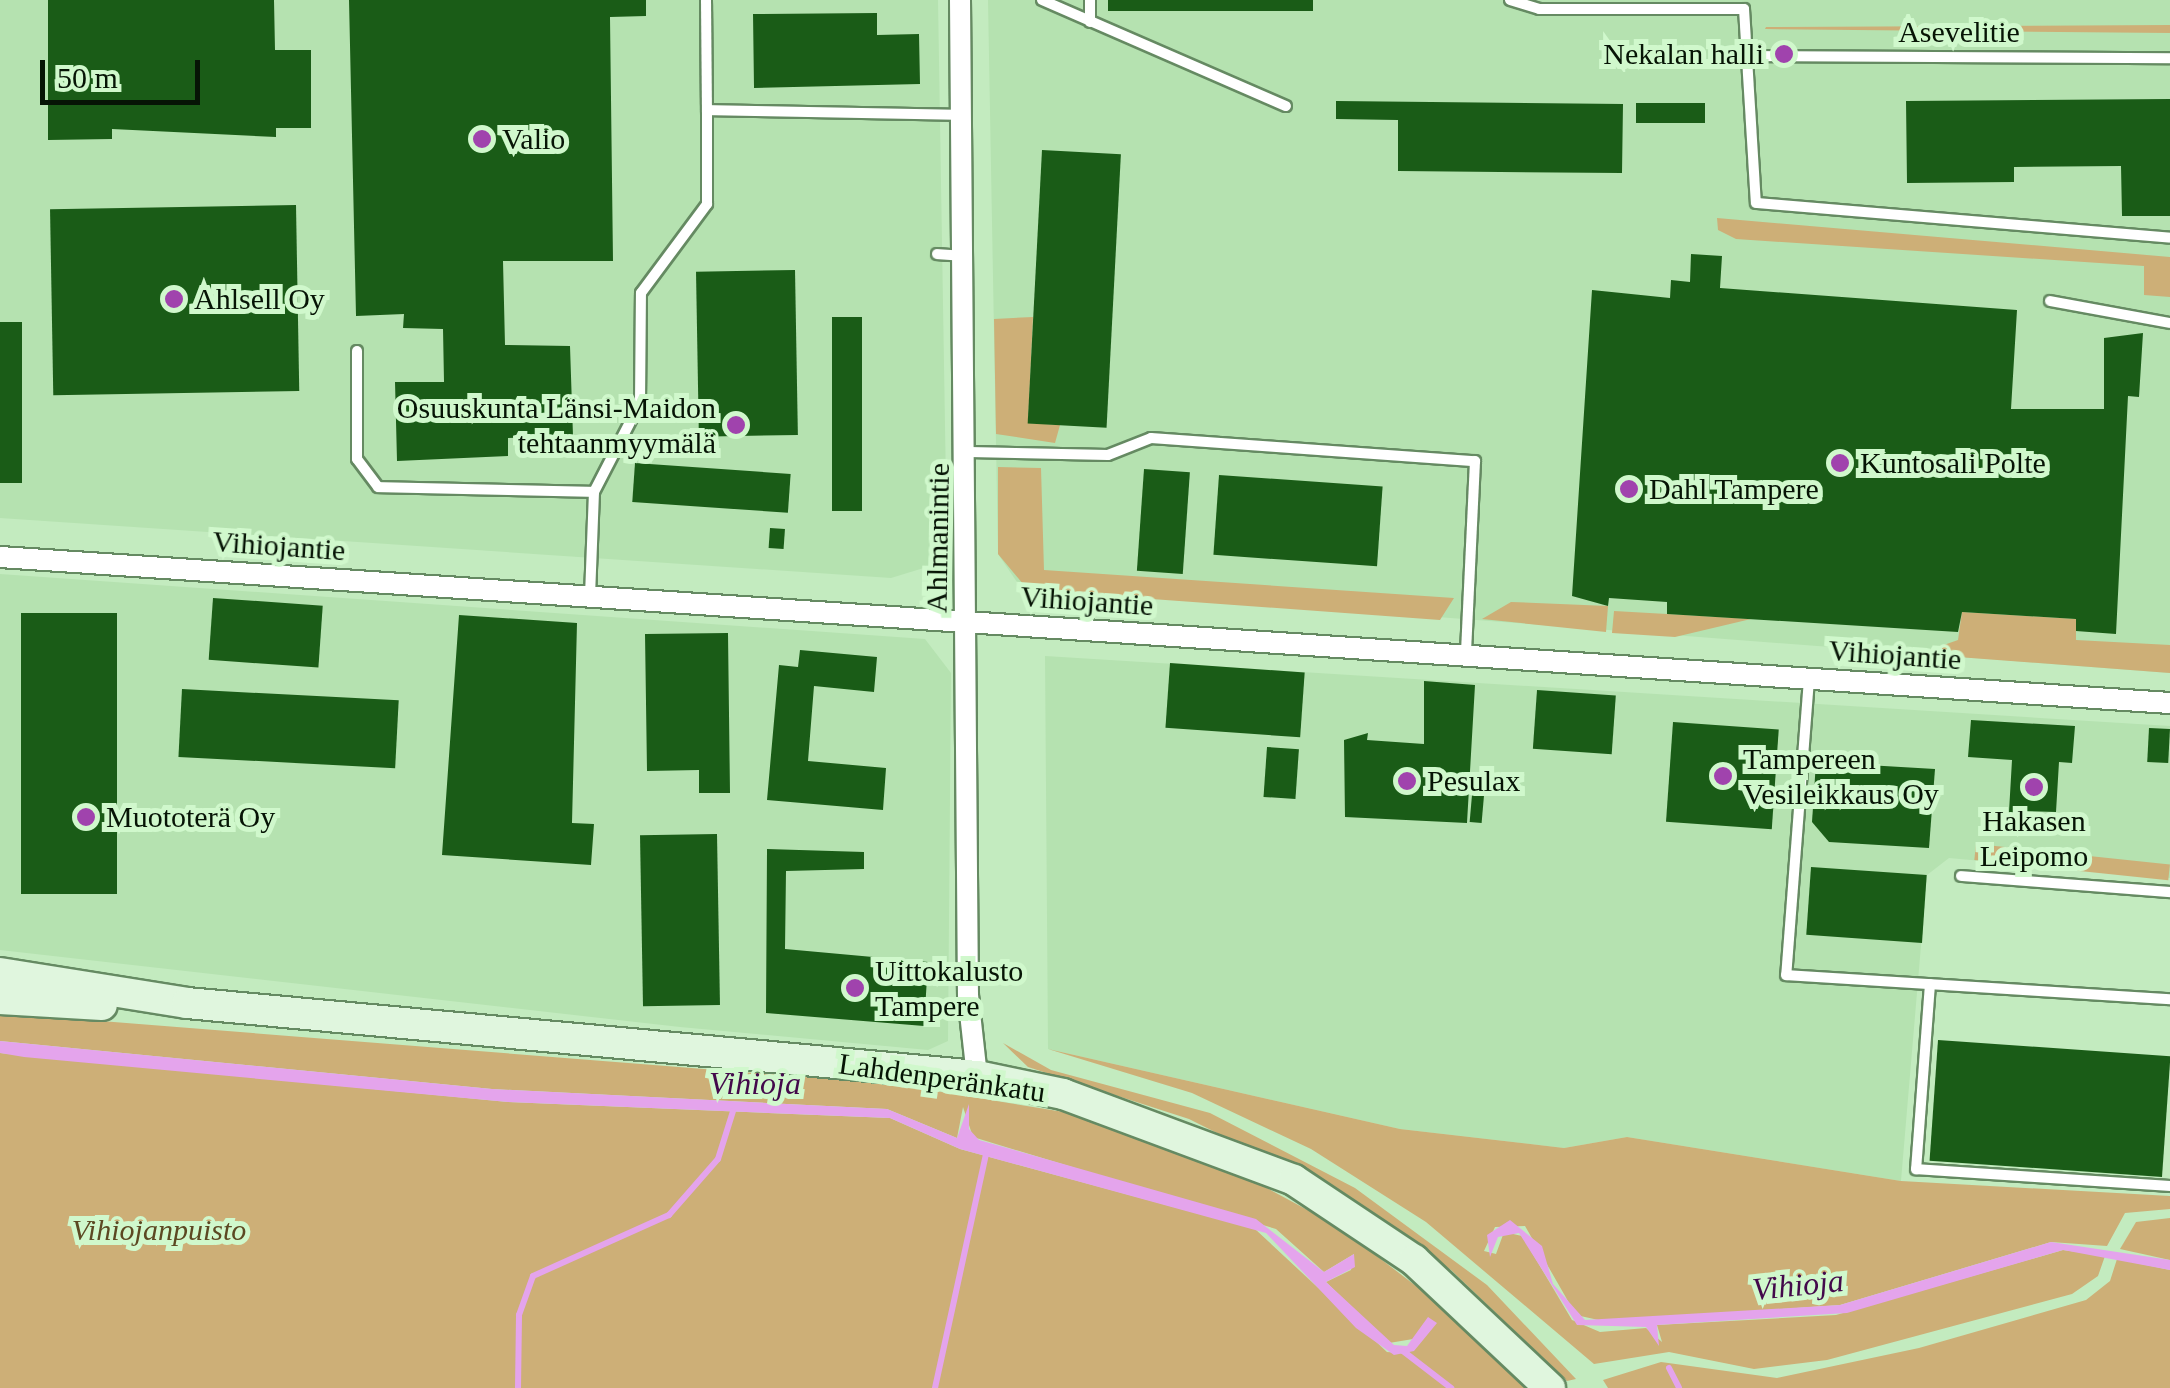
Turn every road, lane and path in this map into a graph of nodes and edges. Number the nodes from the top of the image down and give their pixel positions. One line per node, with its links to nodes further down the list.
1 (706, 0): 11 (lane)
2 (960, 0): 12 (street, Ahlmanintie)
3 (1042, 0): 7 (lane)
4 (1090, 0): 7 (lane)
5 (1510, 0): 6 (lane)
6 (1744, 4): 8 (lane)
7 (1090, 22): 10 (lane)
8 (1747, 56): 9 (lane, Asevelitie); 13 (lane)
9 (2170, 58)
10 (1286, 106)
11 (706, 110): 12 (lane); 20 (lane)
12 (964, 114): 15 (street, Ahlmanintie)
13 (2170, 238)
14 (937, 254): 15 (lane)
15 (966, 256): 19 (street, Ahlmanintie)
16 (2050, 301): 17 (lane)
17 (2170, 323)
18 (357, 352): 20 (lane)
19 (969, 452): 23 (street, Ahlmanintie); 24 (lane)
20 (594, 492): 22 (lane)
21 (0, 557): 22 (street, Vihiojantie)
22 (590, 597): 23 (street, Vihiojantie)
23 (966, 622): 24 (street, Vihiojantie); 34 (street, Ahlmanintie)
24 (1466, 656): 25 (street, Vihiojantie)
25 (1809, 679): 26 (street, Vihiojantie); 30 (lane)
26 (2170, 703)
27 (1961, 876): 28 (lane)
28 (2170, 892)
29 (0, 973): 33 (main road, Lahdenperänkatu)
30 (1930, 984): 32 (lane); 35 (lane)
31 (0, 999): 33 (main road, Lahdenperänkatu)
32 (2170, 999)
33 (187, 1004): 34 (main road, Lahdenperänkatu)
34 (977, 1076): 36 (main road, Lahdenperänkatu)
35 (2170, 1186)
36 (1550, 1388)

